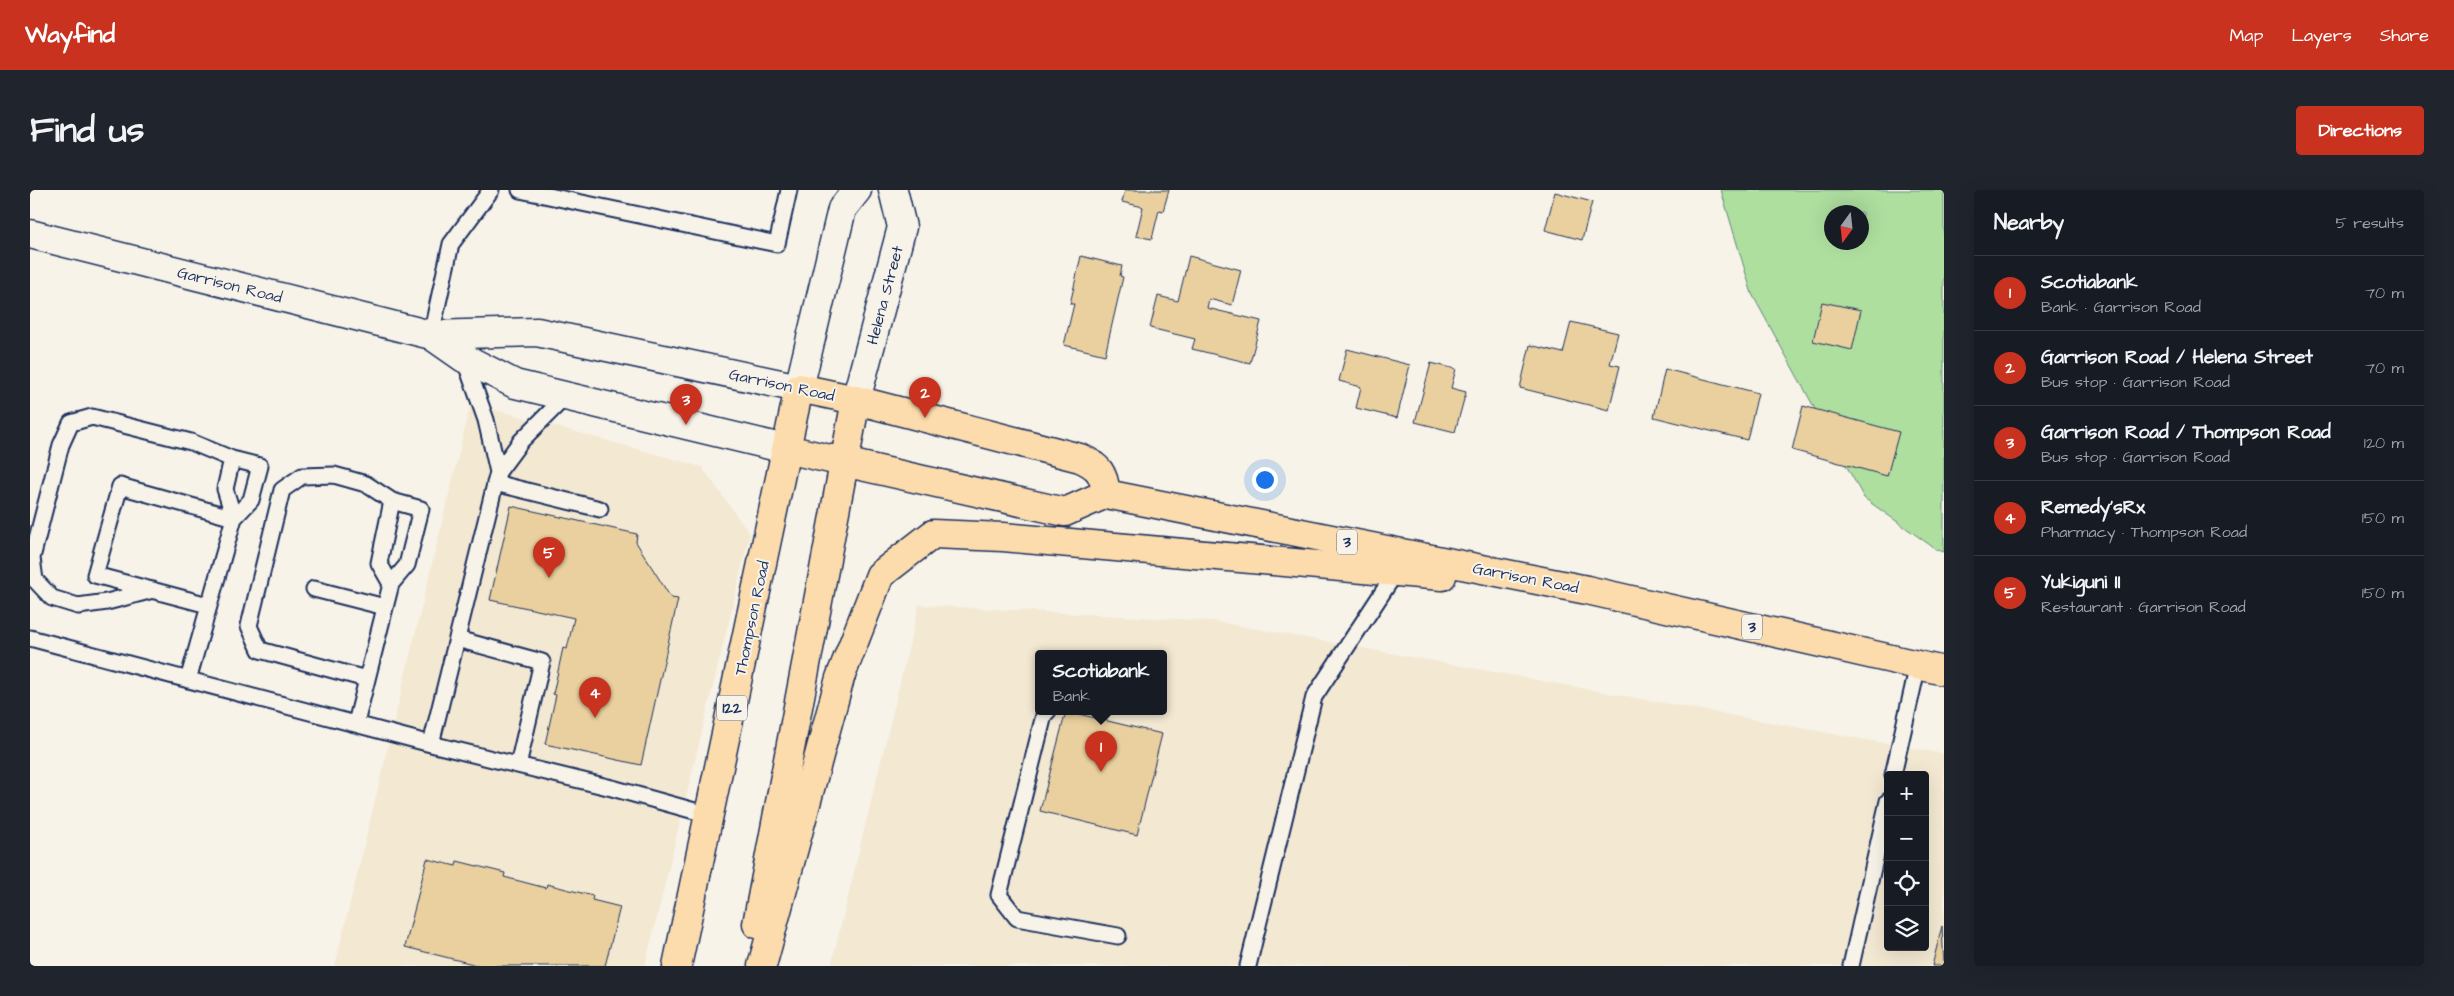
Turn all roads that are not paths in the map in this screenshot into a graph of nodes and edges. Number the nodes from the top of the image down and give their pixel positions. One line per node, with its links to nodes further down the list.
1 (491, 190): 7 (lane)
2 (520, 190): 3 (lane)
3 (789, 190)
4 (857, 190): 9 (main road, 122)
5 (893, 190): 11 (main road, Helena Street)
6 (30, 234): 7 (main road, Garrison Road)
7 (431, 335): 8 (main road, Garrison Road); 9 (main road, Garrison Road)
8 (464, 358): 10 (main road, Garrison Road); 15 (lane)
9 (799, 388): 11 (main road, Garrison Road); 12 (main road, Thompson Road / 122)
10 (566, 396): 12 (main road, Garrison Road); 15 (lane)
11 (856, 400): 14 (main road); 16 (main road, Garrison Road)
12 (786, 449): 14 (main road, Garrison Road); 38 (main road, Thompson Road / 122)
13 (232, 459): 19 (lane); 19 (lane); 23 (lane)
14 (843, 461): 16 (main road, Garrison Road); 42 (main road)
15 (496, 477): 18 (lane); 28 (lane)
16 (1106, 494): 24 (main road, Garrison Road / 3)
17 (392, 501): 21 (lane); 21 (lane); 31 (lane)
18 (600, 509)
19 (234, 518): 23 (lane); 25 (lane)
20 (1396, 572): 24 (main road); 43 (main road); 44 (lane)
21 (391, 584): 26 (lane)
22 (314, 589): 26 (lane)
23 (153, 590): 25 (lane)
24 (1587, 590): 29 (main road, Garrison Road / 3)
25 (208, 605): 32 (lane)
26 (385, 607): 31 (lane)
27 (30, 638): 32 (lane)
28 (457, 639): 35 (lane); 36 (lane)
29 (1918, 665): 30 (main road, Garrison Road / 3); 37 (lane)
30 (1944, 671)
31 (366, 679): 34 (lane)
32 (188, 680): 34 (lane)
33 (1044, 715): 40 (lane)
34 (356, 724): 35 (lane)
35 (431, 744): 36 (lane)
36 (518, 765): 38 (lane)
37 (1895, 771)
38 (709, 815): 41 (main road, Thompson Road / 122)
39 (1885, 816): 45 (lane)
40 (1118, 936)
41 (677, 966)
42 (749, 966)
43 (762, 966)
44 (1248, 966)
45 (1851, 966)

